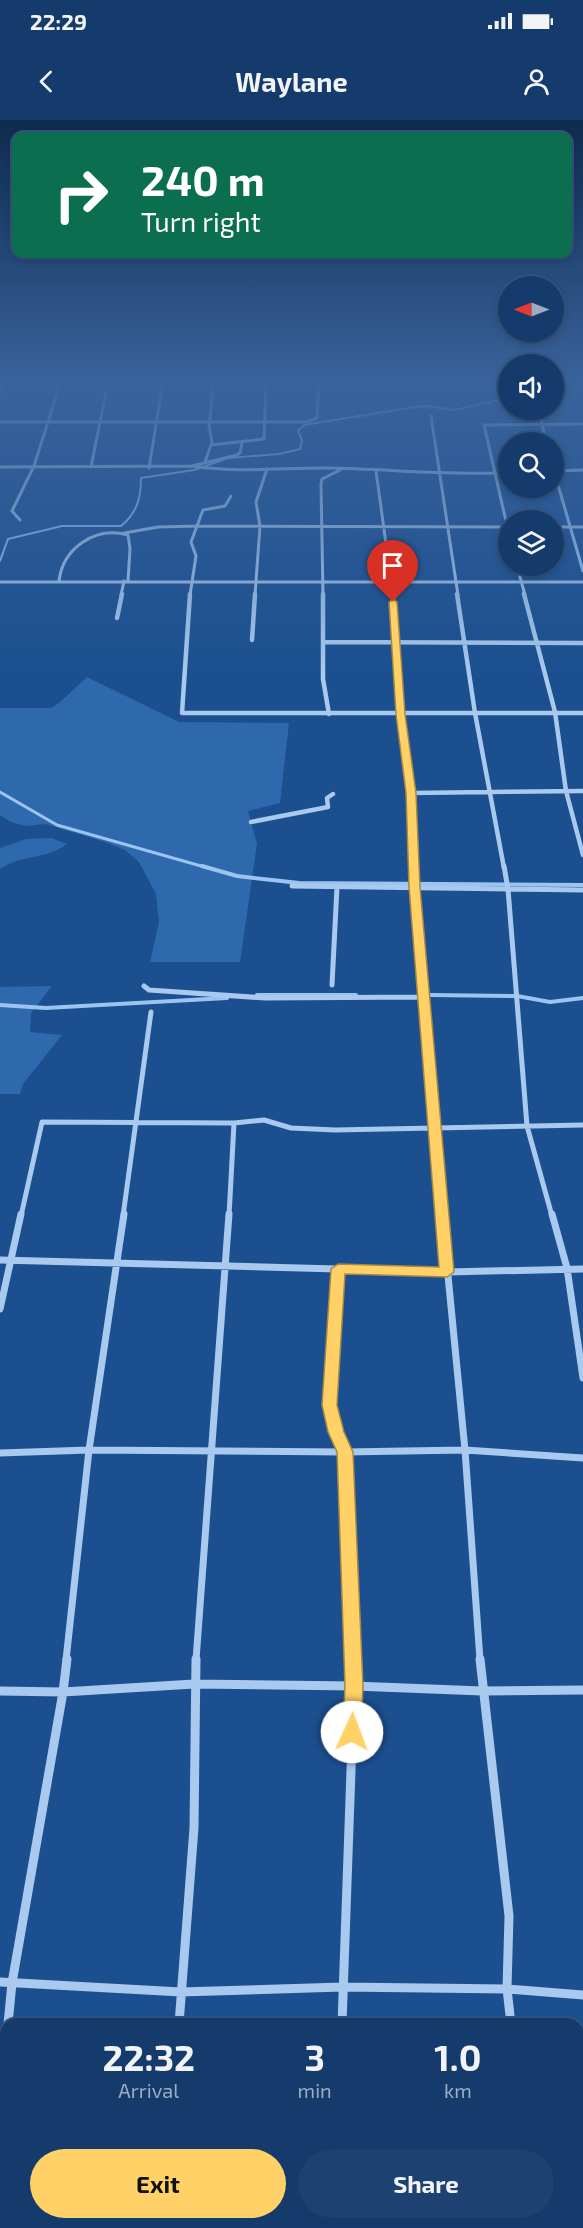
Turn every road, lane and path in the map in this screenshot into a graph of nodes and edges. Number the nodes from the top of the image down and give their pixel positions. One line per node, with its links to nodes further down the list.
1 (27, 479): 10 (street)
2 (264, 479): 12 (street)
3 (324, 479): 13 (street)
4 (377, 479): 14 (street)
5 (439, 479): 18 (street)
6 (496, 479): 9 (street)
7 (231, 496): 11 (street)
8 (563, 498): 16 (street)
9 (504, 510)
10 (20, 520)
11 (197, 526): 12 (street); 20 (street); 27 (street)
12 (260, 526): 13 (street); 25 (street)
13 (322, 526): 14 (street); 26 (street)
14 (385, 526): 18 (street); 28 (street)
15 (564, 526): 16 (street)
16 (572, 526): 17 (street); 21 (street)
17 (583, 526)
18 (446, 527): 19 (street); 31 (street)
19 (498, 528)
20 (124, 533): 23 (street); 24 (street)
21 (583, 571)
22 (520, 576): 29 (street)
23 (59, 580): 24 (street); 30 (street)
24 (126, 580): 27 (street); 33 (street)
25 (255, 580): 26 (street); 27 (street); 34 (street)
26 (323, 580): 28 (street); 35 (street)
27 (191, 581): 43 (street)
28 (393, 581): 31 (street); 36 (street)
29 (521, 581): 31 (street); 32 (street); 38 (street)
30 (0, 582)
31 (455, 582): 37 (street)
32 (583, 582)
33 (117, 618)
34 (252, 640)
35 (324, 642): 36 (street); 43 (street)
36 (394, 642): 37 (street); 44 (street)
37 (465, 643): 38 (street); 41 (street)
38 (537, 643): 39 (street); 40 (street)
39 (583, 643)
40 (555, 712): 41 (street); 42 (street); 45 (street)
41 (476, 713): 44 (street); 48 (street)
42 (583, 713)
43 (329, 714): 44 (street)
44 (400, 714): 47 (street)
45 (566, 791): 46 (street); 48 (street); 51 (street)
46 (583, 791)
47 (411, 793): 48 (street); 54 (street)
48 (492, 793): 55 (street)
49 (333, 794): 50 (street)
50 (251, 822)
51 (583, 855)
52 (292, 886): 53 (street)
53 (337, 887): 54 (street); 57 (street)
54 (414, 887): 55 (street); 59 (street)
55 (508, 889): 56 (street); 64 (street)
56 (583, 890)
57 (332, 985)
58 (144, 986): 59 (street)
59 (423, 997): 65 (street)
60 (151, 1012): 62 (street)
61 (234, 1123): 62 (street); 65 (street); 69 (street)
62 (137, 1124): 67 (street); 68 (street)
63 (583, 1125): 64 (street)
64 (527, 1126): 65 (street); 70 (street)
65 (434, 1128): 73 (street)
66 (0, 1260): 67 (street)
67 (10, 1260): 68 (street); 74 (street)
68 (117, 1263): 69 (street); 76 (street)
69 (226, 1267): 71 (street); 77 (street)
70 (567, 1268): 72 (street); 73 (street); 75 (street)
71 (338, 1269): 73 (street); 79 (street)
72 (583, 1269)
73 (447, 1272): 78 (street)
74 (0, 1309)
75 (583, 1378)
76 (89, 1450): 77 (street); 80 (street); 86 (street)
77 (211, 1450): 79 (street); 82 (street)
78 (465, 1450): 79 (street); 81 (street); 87 (street)
79 (345, 1452): 83 (street)
80 (0, 1453)
81 (583, 1458)
82 (194, 1684): 83 (street); 86 (street); 92 (street)
83 (354, 1686): 87 (street); 90 (street)
84 (583, 1690): 87 (street)
85 (0, 1691): 86 (street)
86 (63, 1692): 89 (street)
87 (482, 1692): 91 (street)
88 (0, 1982): 89 (street)
89 (12, 1983): 92 (street); 94 (street)
90 (342, 1987): 91 (street); 92 (street); 96 (street)
91 (507, 1989): 93 (street); 97 (street)
92 (181, 1992): 95 (street)
93 (583, 1995)
94 (9, 2018)
95 (179, 2018)
96 (342, 2018)
97 (510, 2018)

